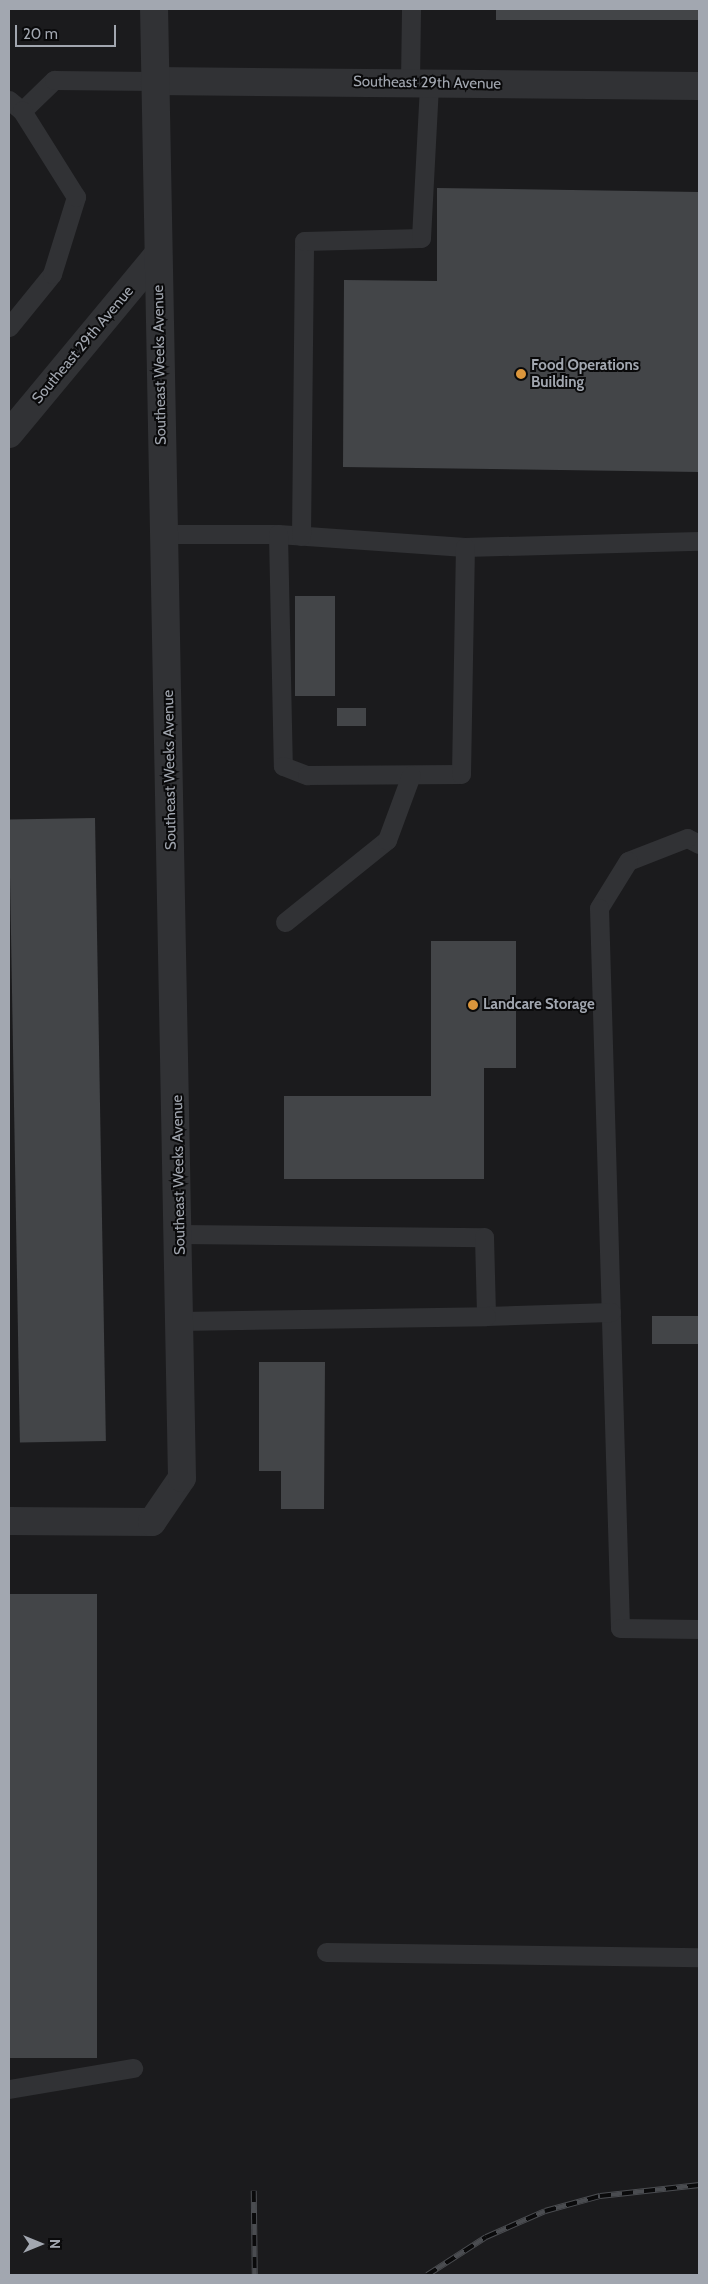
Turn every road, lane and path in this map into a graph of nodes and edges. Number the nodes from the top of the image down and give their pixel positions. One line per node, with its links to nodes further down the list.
1 (154, 9): 3 (street, Southeast Weeks Avenue)
2 (411, 9): 4 (lane)
3 (154, 81): 4 (street, Southeast 29th Avenue); 6 (lane); 7 (street, Southeast Weeks Avenue)
4 (419, 82): 5 (street, Southeast 29th Avenue); 12 (lane)
5 (699, 86)
6 (15, 105): 8 (lane)
7 (157, 256): 9 (street, Southeast 29th Avenue); 10 (street, Southeast Weeks Avenue)
8 (9, 327)
9 (9, 434)
10 (164, 534): 11 (lane); 18 (street, Southeast Weeks Avenue)
11 (278, 534): 12 (lane); 15 (lane)
12 (301, 536): 14 (lane)
13 (699, 541): 14 (lane)
14 (464, 547): 15 (lane)
15 (411, 775): 17 (lane)
16 (699, 844): 19 (lane)
17 (285, 922)
18 (180, 1234): 20 (lane); 21 (street, Southeast Weeks Avenue)
19 (611, 1312): 20 (lane); 23 (lane)
20 (486, 1316): 21 (lane)
21 (180, 1321): 22 (street, Southeast Weeks Avenue)
22 (9, 1521)
23 (699, 1629)
24 (326, 1952): 25 (lane)
25 (699, 1958)
26 (133, 2068): 27 (lane)
27 (9, 2089)

